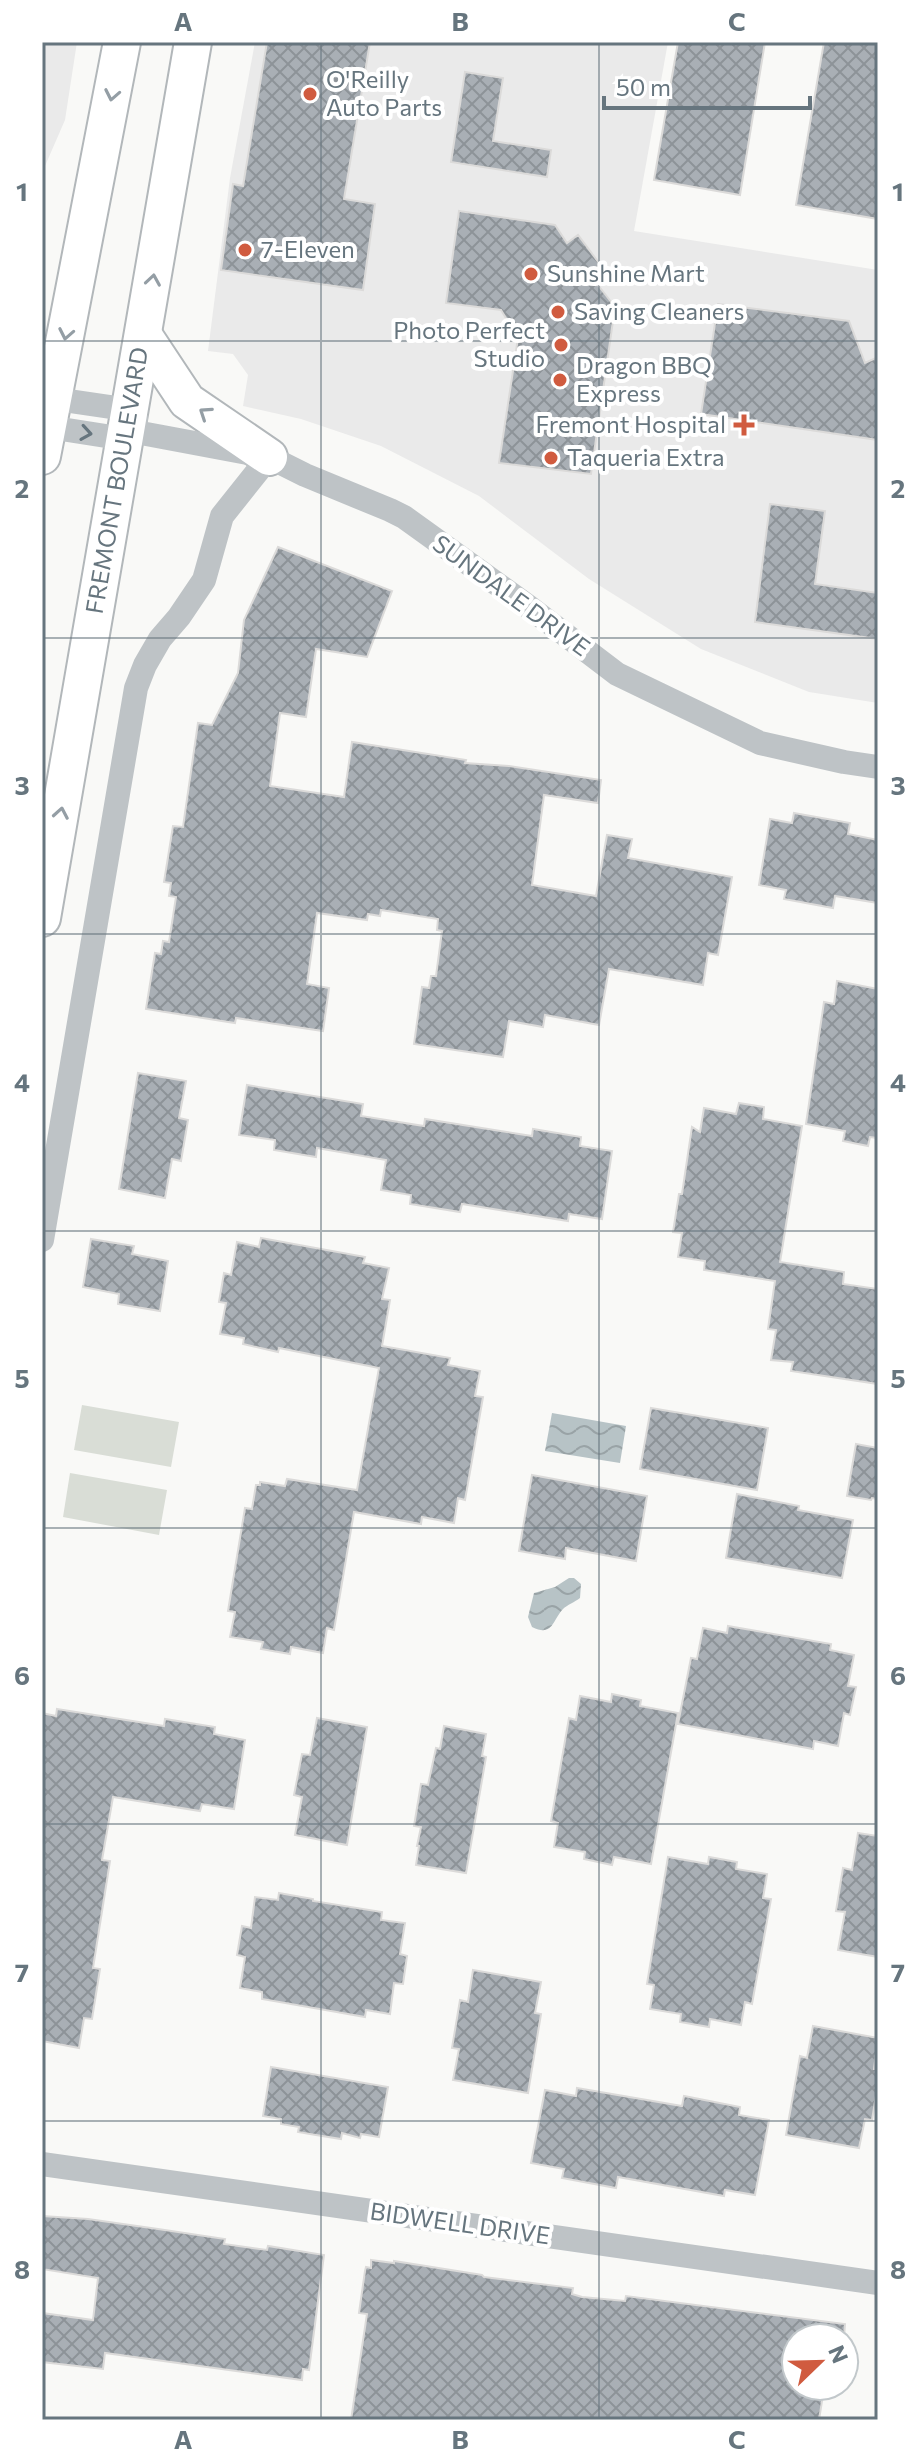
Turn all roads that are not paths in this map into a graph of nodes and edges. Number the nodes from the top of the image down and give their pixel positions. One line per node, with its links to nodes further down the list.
1 (122, 42): 4 (main road, one-way to 4)
2 (193, 42): 3 (main road, FREMONT BOULEVARD, one-way to 2)
3 (144, 336): 5 (main road, FREMONT BOULEVARD); 6 (main road, one-way to 3)
4 (45, 421): 5 (street, SUNDALE DRIVE)
5 (132, 427): 6 (street, SUNDALE DRIVE); 8 (main road, FREMONT BOULEVARD, one-way to 5)
6 (269, 457): 7 (street, SUNDALE DRIVE); 9 (street)
7 (878, 767)
8 (42, 918)
9 (42, 1240)
10 (42, 2164): 11 (street, BIDWELL DRIVE)
11 (878, 2283)

